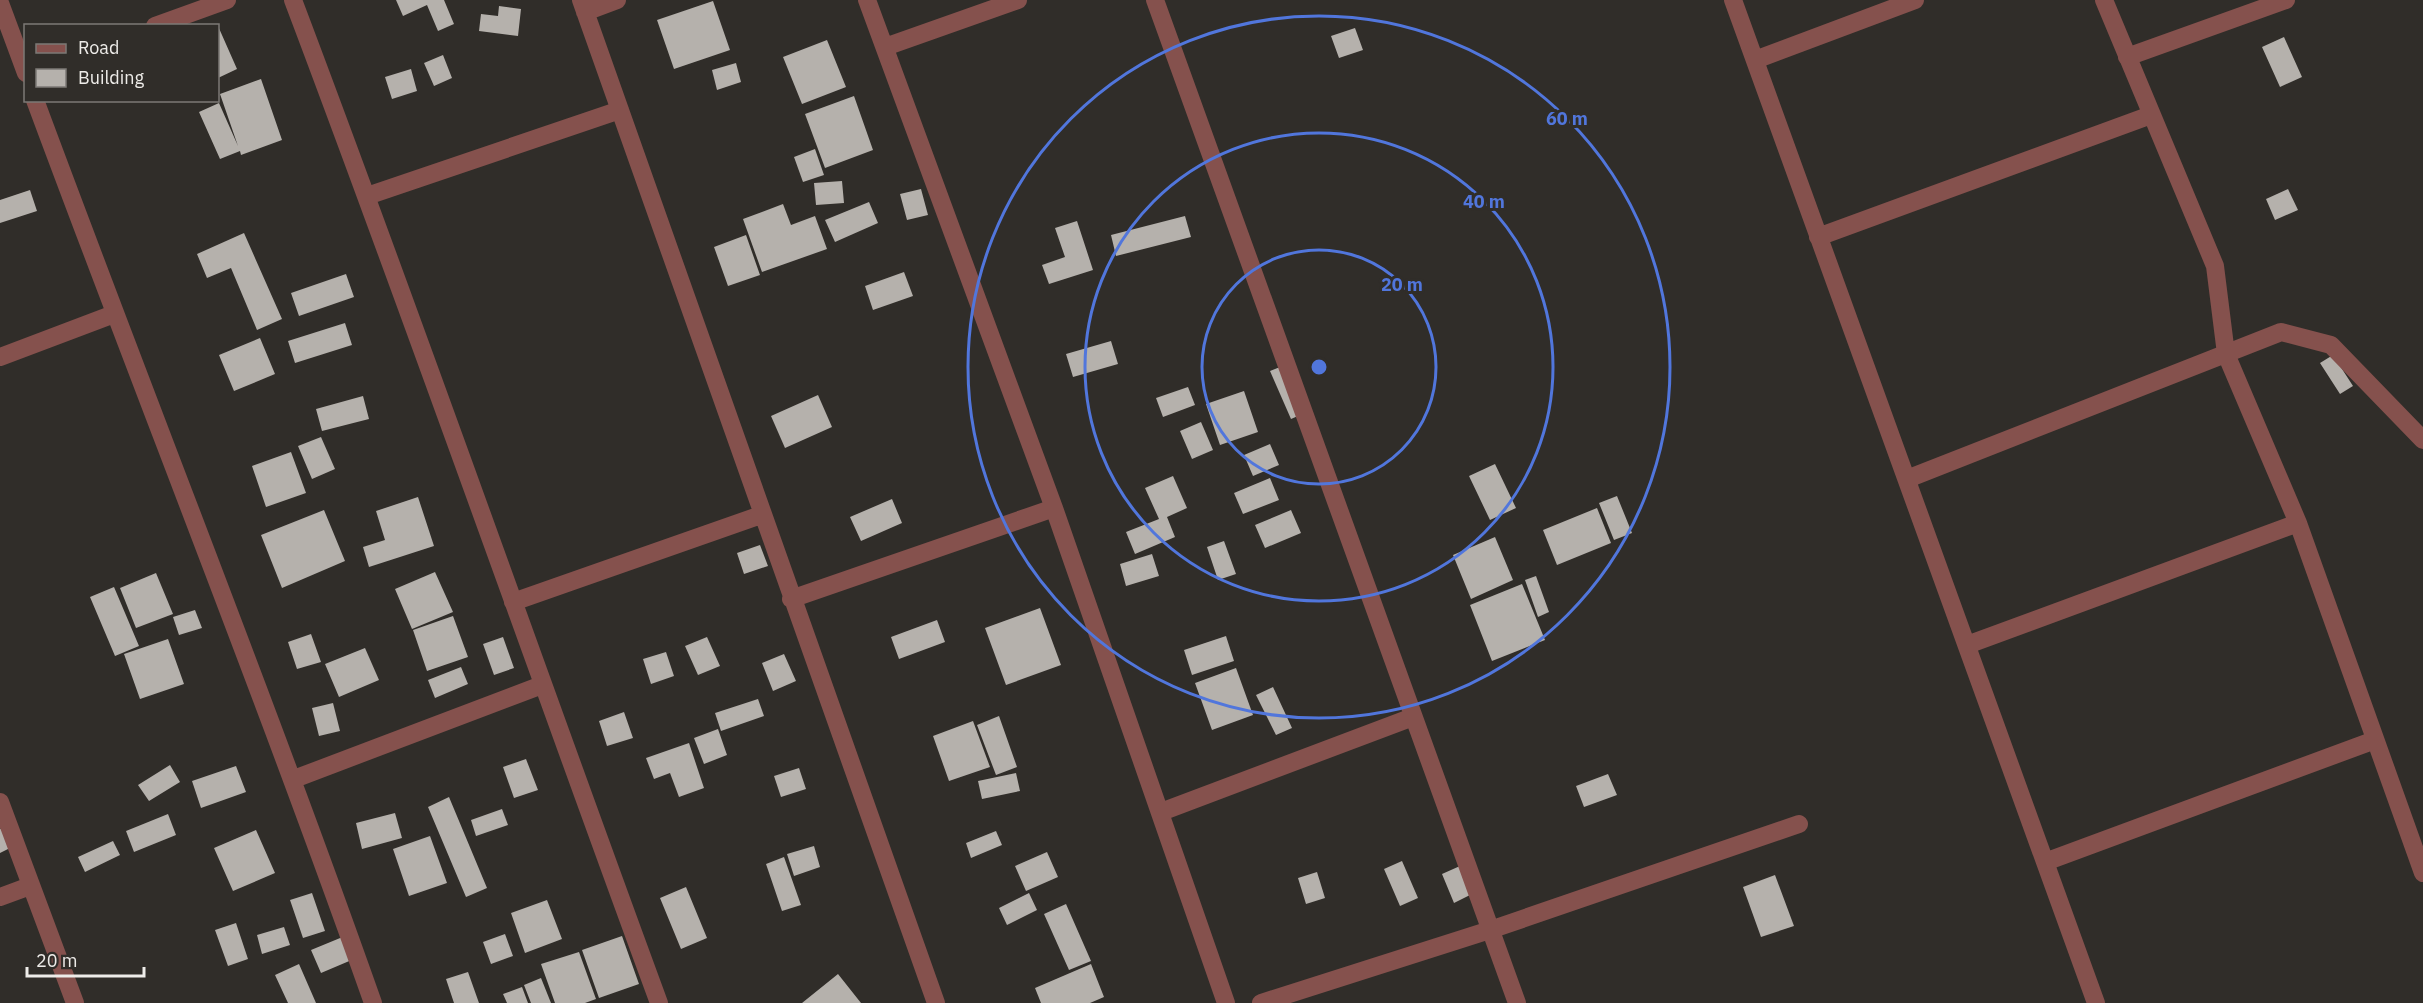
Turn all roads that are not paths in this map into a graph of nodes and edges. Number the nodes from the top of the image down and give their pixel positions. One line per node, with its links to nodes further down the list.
1 (227, 0): 13 (street)
2 (292, 0): 21 (street)
3 (617, 0): 12 (street)
4 (867, 0): 14 (street)
5 (1018, 0): 14 (street)
6 (1155, 0): 35 (street)
7 (1733, 0): 16 (street)
8 (1915, 0): 16 (street)
9 (2104, 0): 15 (street)
10 (2286, 0): 15 (street)
11 (0, 3): 17 (street)
12 (583, 6): 19 (street)
13 (161, 24)
14 (885, 47): 28 (street)
15 (2127, 57): 20 (street)
16 (1755, 60): 22 (street)
17 (24, 69)
18 (37, 102): 23 (street)
19 (620, 110): 21 (street); 29 (street)
20 (2151, 115): 22 (street); 24 (street)
21 (367, 196): 32 (street)
22 (1818, 237): 27 (street)
23 (114, 314): 25 (street); 37 (street)
24 (2226, 354): 26 (street); 27 (street); 30 (street)
25 (0, 357)
26 (2423, 440)
27 (1907, 479): 33 (street)
28 (1054, 508): 31 (street); 39 (street)
29 (761, 515): 31 (street); 32 (street)
30 (2298, 523): 33 (street); 36 (street)
31 (791, 599): 49 (street)
32 (513, 602): 34 (street)
33 (1966, 645): 41 (street)
34 (542, 685): 37 (street); 48 (street)
35 (1413, 717): 39 (street); 45 (street)
36 (2375, 741): 41 (street); 42 (street)
37 (294, 779): 47 (street)
38 (0, 802): 43 (street)
39 (1161, 812): 50 (street)
40 (1799, 824): 45 (street)
41 (2045, 862): 53 (street)
42 (2423, 873)
43 (30, 886): 44 (street); 46 (street)
44 (0, 897)
45 (1490, 930): 51 (street); 52 (street)
46 (75, 1003)
47 (374, 1003)
48 (660, 1003)
49 (936, 1003)
50 (1226, 1003)
51 (1261, 1003)
52 (1517, 1003)
53 (2096, 1003)

